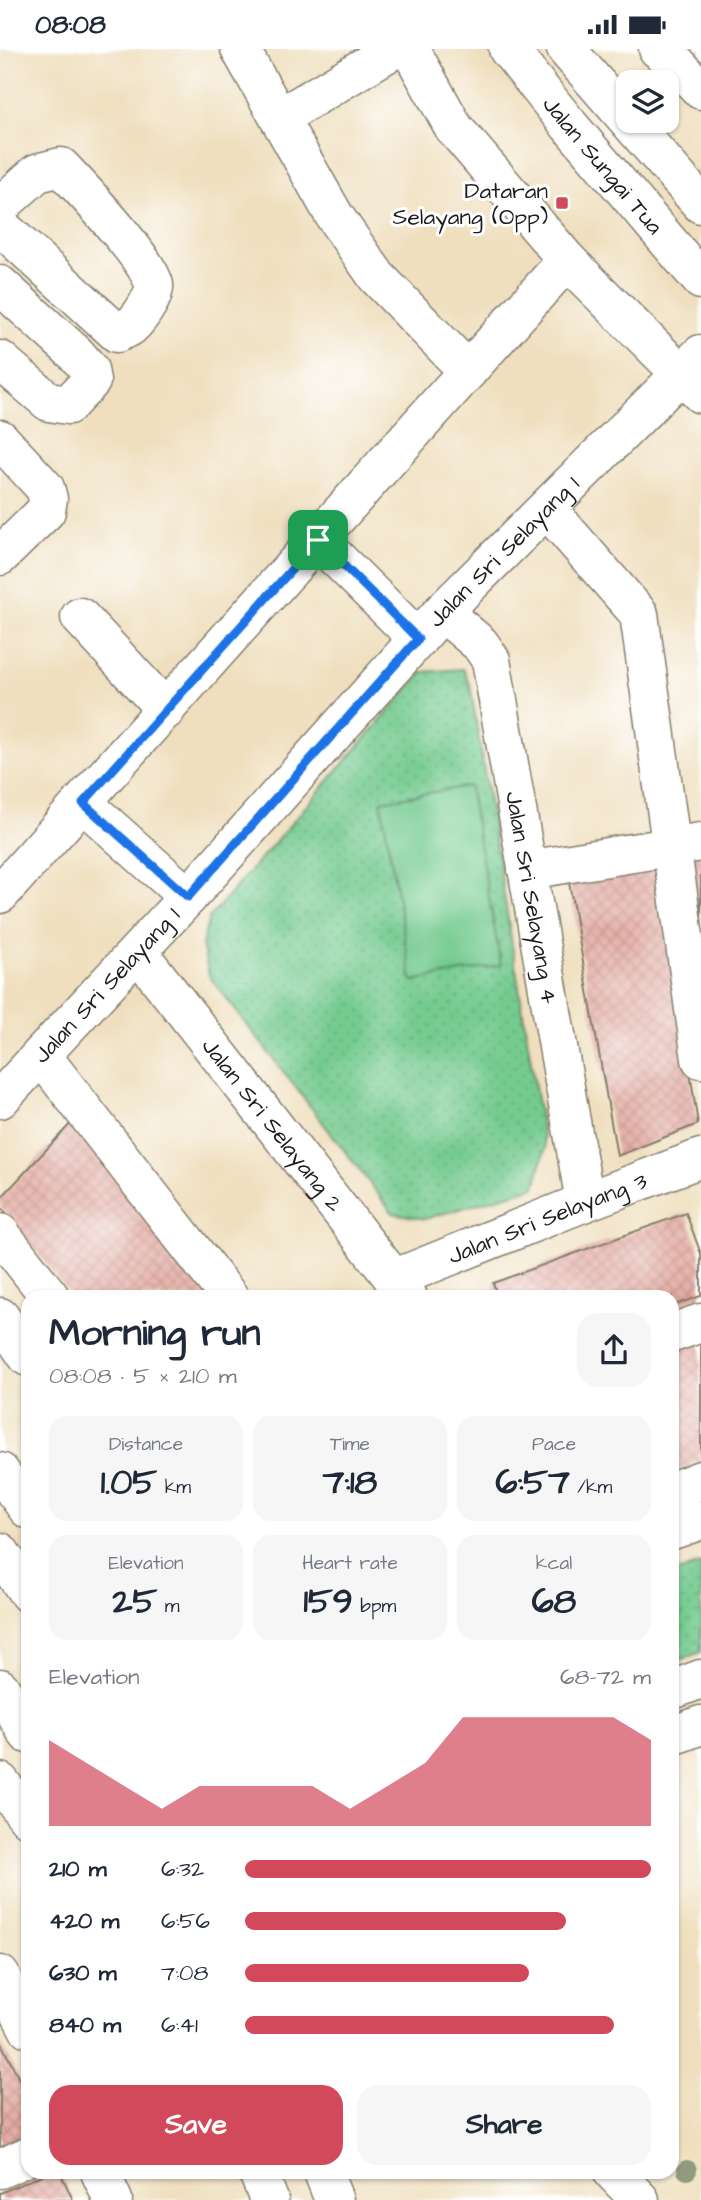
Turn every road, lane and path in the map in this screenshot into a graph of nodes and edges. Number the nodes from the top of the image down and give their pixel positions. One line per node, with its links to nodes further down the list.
1 (240, 49): 6 (main road)
2 (394, 49): 6 (main road)
3 (410, 49): 10 (main road)
4 (508, 49): 11 (main road, Jalan Sungai Tua)
5 (566, 49): 7 (main road, Jalan Sungai Tua)
6 (279, 118): 14 (main road)
7 (701, 204)
8 (0, 206): 9 (main road)
9 (0, 226)
10 (567, 260): 14 (main road); 15 (main road)
11 (701, 280)
12 (0, 285): 13 (main road)
13 (0, 360)
14 (468, 371): 18 (main road)
15 (695, 373): 17 (main road, Jalan Sri Selayang 1)
16 (0, 439): 19 (main road)
17 (547, 509): 21 (main road, Jalan Sri Selayang 1); 24 (main road)
18 (318, 540): 21 (main road, Jalan Sri Selayang 4); 22 (main road)
19 (0, 556)
20 (80, 617): 22 (main road)
21 (430, 625): 25 (main road, Jalan Sri Selayang 4); 27 (main road, Jalan Sri Selayang 1)
22 (166, 710): 23 (main road)
23 (83, 803): 26 (main road); 27 (main road)
24 (687, 844): 25 (main road); 30 (main road)
25 (527, 870): 33 (main road, Jalan Sri Selayang 4)
26 (0, 894)
27 (188, 897): 28 (main road, Jalan Sri Selayang 1)
28 (138, 951): 29 (main road, Jalan Sri Selayang 1); 35 (main road, Jalan Sri Selayang 2)
29 (41, 1055): 31 (main road, Jalan Sri Selayang 1); 37 (main road)
30 (701, 1059)
31 (0, 1098)
32 (701, 1158): 33 (main road, Jalan Sri Selayang 3)
33 (584, 1202): 35 (main road, Jalan Sri Selayang 3)
34 (0, 1233): 36 (main road)
35 (400, 1288)
36 (45, 1290)
37 (224, 1290)
38 (0, 1317): 41 (main road)
39 (701, 1323): 40 (main road)
40 (679, 1331)
41 (21, 1347)
42 (0, 1472): 45 (main road)
43 (701, 1480): 44 (main road)
44 (679, 1488)
45 (21, 1500)
46 (701, 1520): 47 (main road)
47 (679, 1528)
48 (0, 1552): 49 (main road)
49 (21, 1583)
50 (701, 1679): 51 (main road)
51 (679, 1687)
52 (0, 1688): 53 (main road)
53 (21, 1722)
54 (701, 1725): 55 (main road)
55 (679, 1733)
56 (0, 1782): 57 (main road)
57 (21, 1809)
58 (0, 1975): 59 (main road)
59 (21, 2015)
60 (21, 2159): 61 (main road)
61 (0, 2169)
62 (103, 2179): 67 (main road)
63 (258, 2179): 68 (main road)
64 (260, 2179): 69 (main road)
65 (326, 2179): 70 (main road)
66 (620, 2179): 71 (main road)
67 (113, 2200)
68 (262, 2200)
69 (269, 2200)
70 (334, 2200)
71 (640, 2200)

